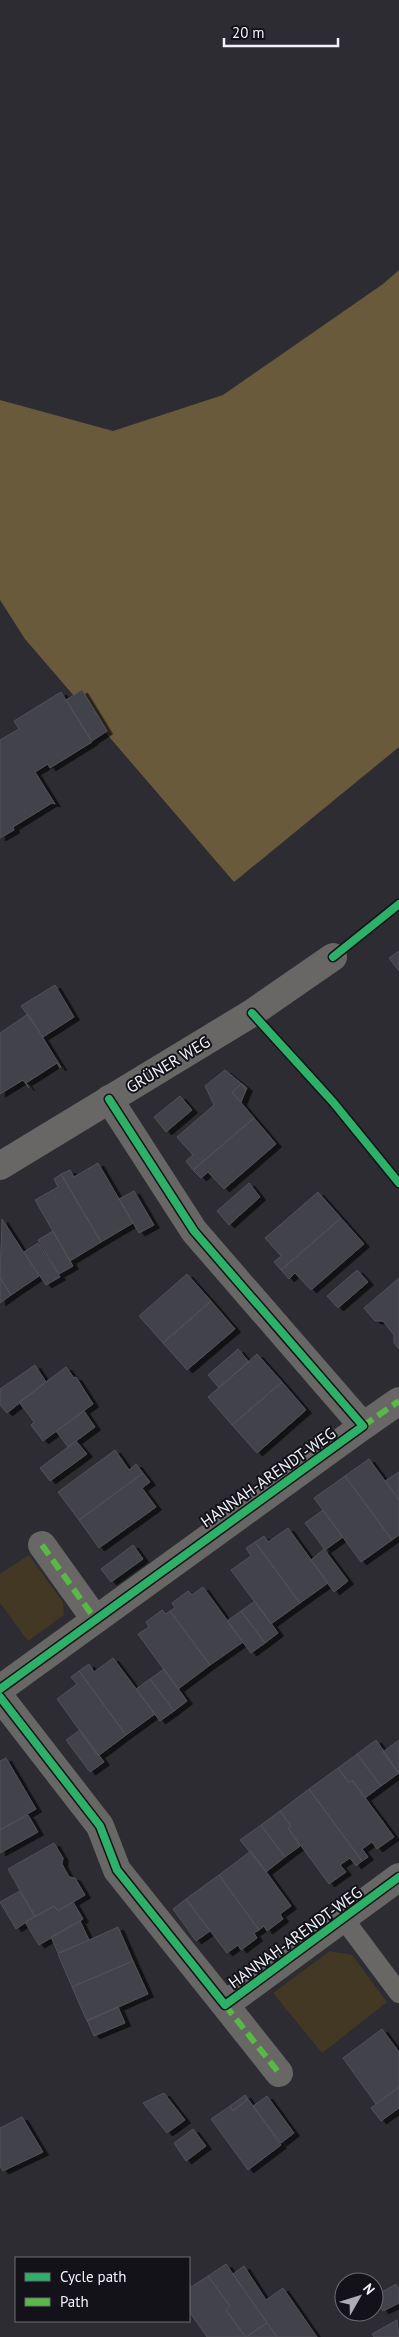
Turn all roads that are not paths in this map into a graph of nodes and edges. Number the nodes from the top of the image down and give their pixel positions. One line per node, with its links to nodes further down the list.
1 (333, 957): 2 (street, GRÜNER WEG)
2 (109, 1100): 3 (street, GRÜNER WEG); 5 (street)
3 (0, 1166)
4 (399, 1401): 5 (street, HANNAH-ARENDT-WEG)
5 (363, 1426): 7 (street, HANNAH-ARENDT-WEG)
6 (42, 1545): 7 (street)
7 (95, 1619): 8 (street, HANNAH-ARENDT-WEG)
8 (0, 1689)
9 (0, 1697): 13 (street, HANNAH-ARENDT-WEG)
10 (399, 1877): 11 (street, HANNAH-ARENDT-WEG)
11 (343, 1918): 12 (lane, HANNAH-ARENDT-WEG); 13 (street, HANNAH-ARENDT-WEG)
12 (399, 1993)
13 (225, 2005): 14 (street, HANNAH-ARENDT-WEG)
14 (279, 2073)

